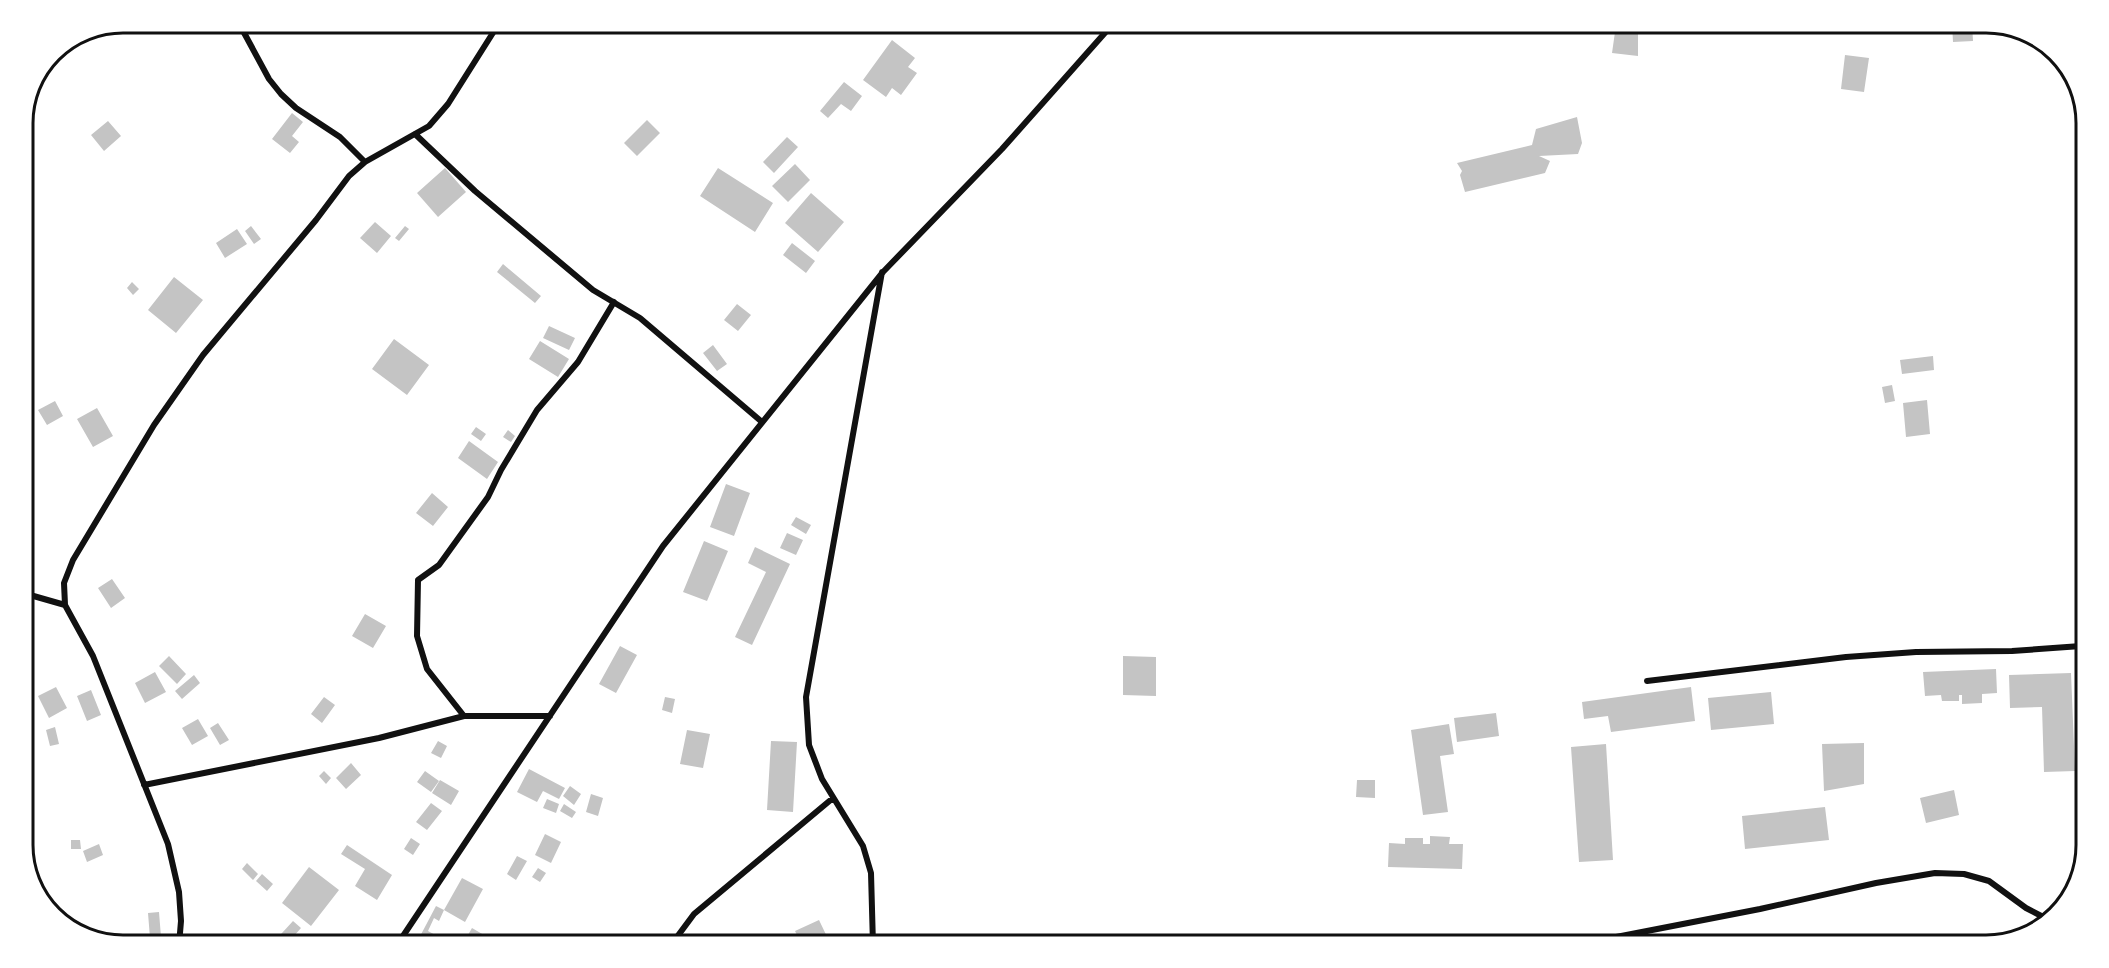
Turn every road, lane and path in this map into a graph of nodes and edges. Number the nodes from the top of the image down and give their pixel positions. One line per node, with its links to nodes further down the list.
1 (244, 33): 5 (street)
2 (493, 33): 4 (street)
3 (1105, 33): 6 (street)
4 (415, 134): 5 (street); 7 (street)
5 (365, 162): 10 (street)
6 (883, 272): 8 (street); 16 (street)
7 (614, 302): 8 (street); 13 (street)
8 (762, 422): 14 (street)
9 (33, 596): 10 (street)
10 (65, 604): 15 (street)
11 (2076, 646): 12 (street)
12 (1647, 681)
13 (464, 716): 14 (street); 15 (street)
14 (550, 716): 19 (street)
15 (144, 785): 18 (street)
16 (833, 798): 20 (street); 21 (street)
17 (2041, 916): 22 (street)
18 (180, 935)
19 (404, 935)
20 (678, 935)
21 (873, 935)
22 (1626, 935)

